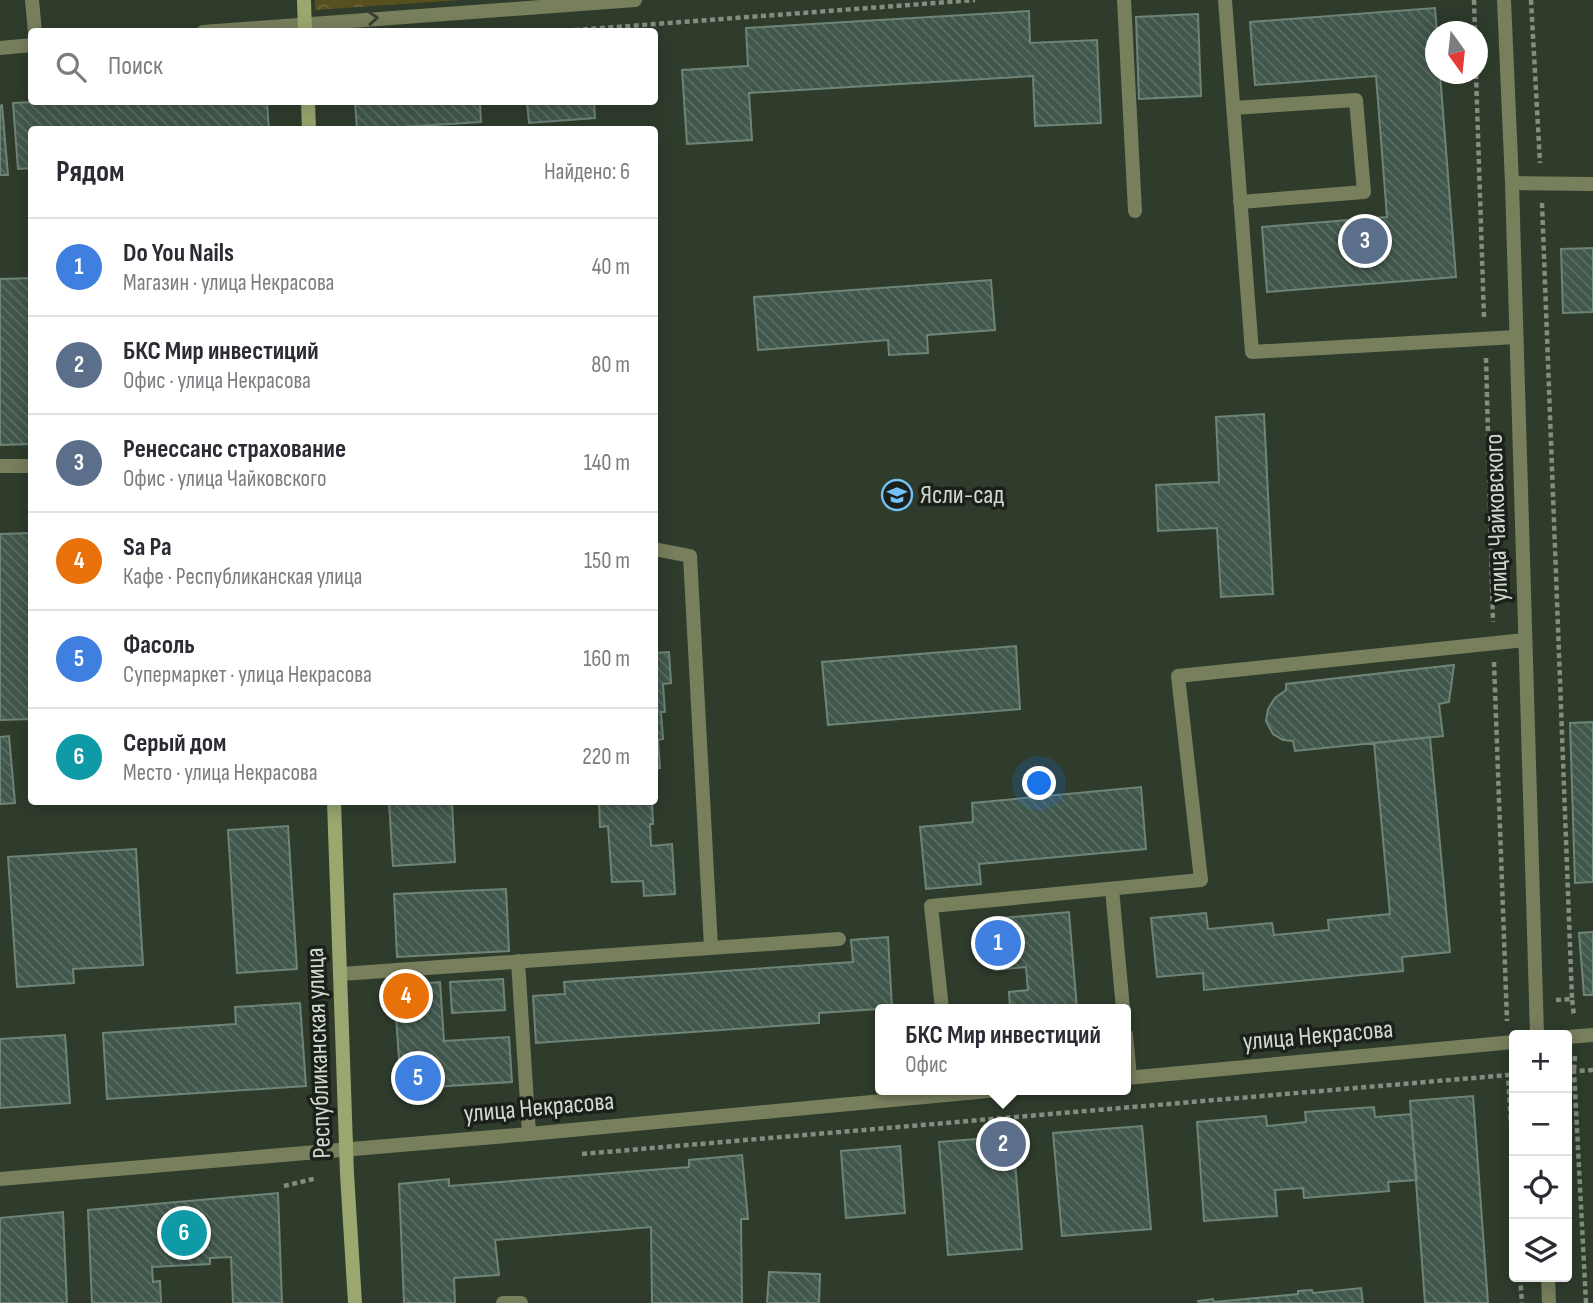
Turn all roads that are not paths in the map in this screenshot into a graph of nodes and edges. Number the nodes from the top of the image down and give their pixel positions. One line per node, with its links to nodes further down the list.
1 (32, 0): 8 (street)
2 (304, 0): 7 (main road)
3 (635, 0): 7 (street, one-way to 3)
4 (1124, 0): 18 (street)
5 (1225, 0): 13 (street)
6 (1504, 0): 15 (street, улица Чайковского)
7 (305, 27): 9 (street)
8 (35, 28)
9 (285, 28)
10 (28, 45): 11 (street)
11 (0, 48)
12 (308, 105): 14 (main road)
13 (1233, 108): 17 (street); 17 (street)
14 (309, 126)
15 (1512, 183): 16 (street); 19 (street, улица Чайковского)
16 (1593, 184)
17 (1240, 202): 19 (street)
18 (1135, 211)
19 (1516, 337): 23 (street, улица Чайковского)
20 (0, 466): 21 (street)
21 (28, 466)
22 (658, 550): 27 (street)
23 (1525, 640): 25 (street); 32 (street, улица Чайковского)
24 (334, 805): 29 (main road, Республиканская улица)
25 (1112, 889): 30 (street); 31 (street)
26 (839, 939): 27 (street)
27 (711, 947): 28 (street)
28 (518, 961): 29 (street); 38 (street)
29 (341, 974): 39 (main road, Республиканская улица)
30 (941, 1004)
31 (1123, 1004)
32 (1537, 1030)
33 (1593, 1035): 34 (street)
34 (1572, 1037)
35 (1509, 1042): 36 (street, улица Некрасова)
36 (1131, 1078)
37 (920, 1095): 38 (street, улица Некрасова)
38 (529, 1134): 39 (street, улица Некрасова)
39 (347, 1150): 40 (street, улица Некрасова); 42 (main road, Республиканская улица)
40 (0, 1179)
41 (1548, 1282): 45 (street)
42 (355, 1303)
43 (503, 1303): 44 (street)
44 (521, 1303)
45 (1549, 1303)

